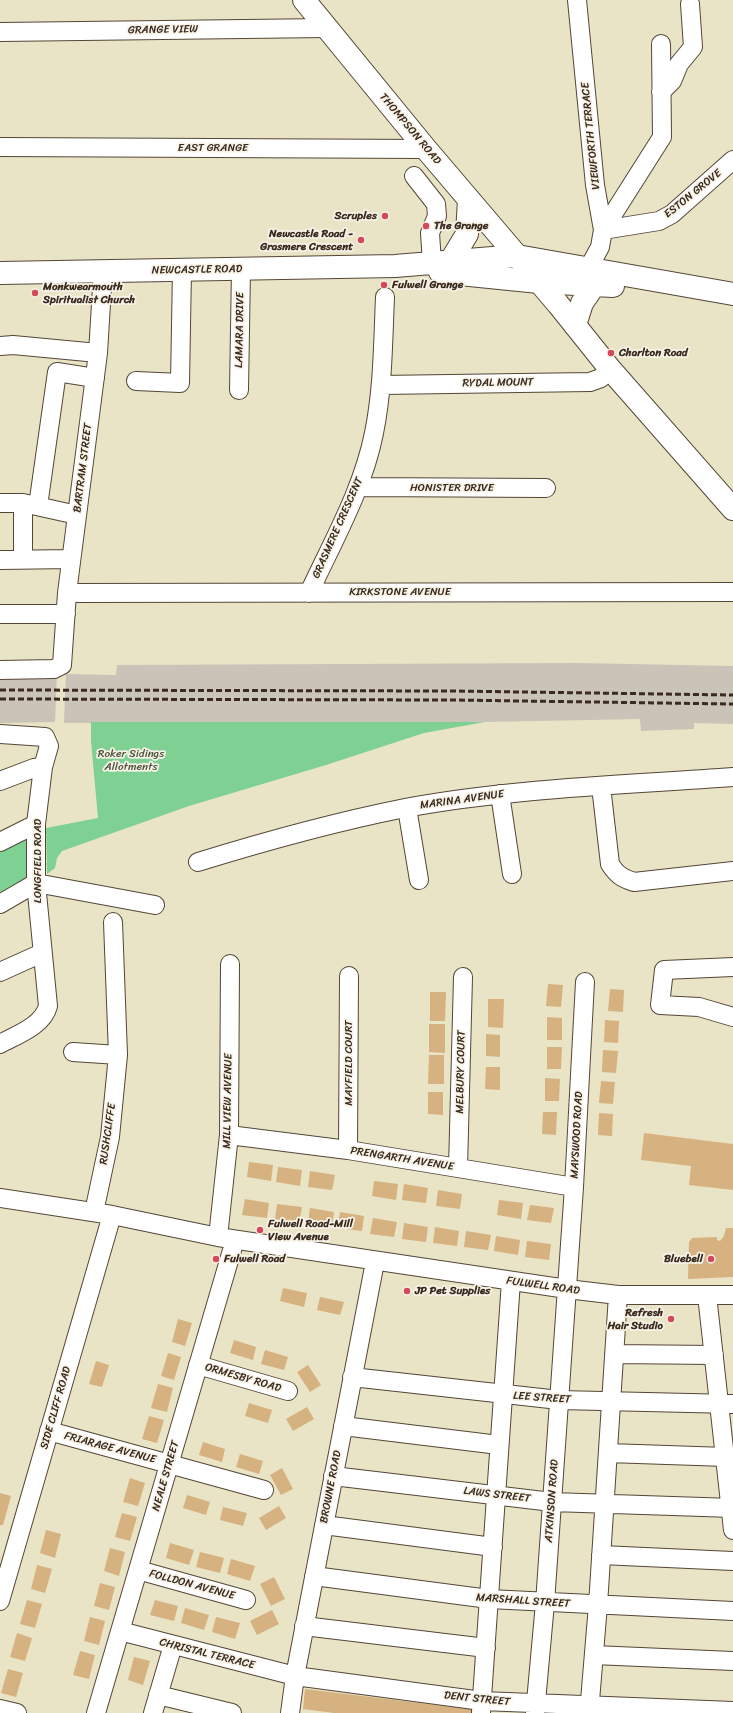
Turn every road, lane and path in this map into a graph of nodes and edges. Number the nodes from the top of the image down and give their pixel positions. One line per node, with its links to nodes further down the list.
1 (304, 0): 4 (main road, THOMPSON ROAD)
2 (577, 0): 13 (street, VIEWFORTH TERRACE)
3 (690, 4): 7 (street)
4 (326, 28): 5 (street, GRANGE VIEW); 9 (main road, THOMPSON ROAD)
5 (0, 32)
6 (660, 44): 7 (street)
7 (661, 92): 13 (street)
8 (0, 147): 9 (street, EAST GRANGE)
9 (426, 149): 12 (main road, THOMPSON ROAD)
10 (733, 160): 13 (street, ESTON GROVE)
11 (414, 176): 15 (street)
12 (469, 200): 14 (main road, THOMPSON ROAD); 15 (main road)
13 (603, 230): 21 (street, VIEWFORTH TERRACE)
14 (517, 256): 15 (main road, NEWCASTLE ROAD); 21 (main road, NEWCASTLE ROAD); 22 (main road)
15 (441, 262): 16 (main road, NEWCASTLE ROAD)
16 (394, 266): 17 (main road, NEWCASTLE ROAD); 22 (main road, NEWCASTLE ROAD)
17 (241, 269): 18 (main road, NEWCASTLE ROAD); 32 (street, LAMARA DRIVE)
18 (182, 270): 19 (main road, NEWCASTLE ROAD); 30 (street)
19 (103, 271): 20 (main road, NEWCASTLE ROAD); 27 (street, BARTRAM STREET)
20 (0, 273)
21 (592, 277): 22 (main road, NEWCASTLE ROAD); 23 (main road); 25 (main road)
22 (539, 282): 25 (main road)
23 (733, 294)
24 (385, 297): 31 (street, GRASMERE CRESCENT)
25 (575, 325): 28 (main road)
26 (0, 346): 27 (street)
27 (98, 353): 29 (street, BARTRAM STREET)
28 (610, 369): 31 (street, RYDAL MOUNT); 37 (main road)
29 (95, 378): 36 (street); 38 (street, BARTRAM STREET)
30 (136, 381)
31 (381, 386): 33 (street, GRASMERE CRESCENT)
32 (239, 390)
33 (359, 487): 34 (street, HONISTER DRIVE); 44 (street, GRASMERE CRESCENT)
34 (546, 488)
35 (0, 503): 36 (street)
36 (30, 504): 38 (street); 39 (street)
37 (733, 509)
38 (77, 515): 40 (street, BARTRAM STREET)
39 (23, 559): 40 (street); 41 (street)
40 (71, 559): 43 (street, BARTRAM STREET)
41 (0, 560)
42 (733, 592): 44 (street, KIRKSTONE AVENUE)
43 (67, 593): 44 (street, KIRKSTONE AVENUE); 46 (street, BARTRAM STREET)
44 (309, 593)
45 (0, 614): 46 (street)
46 (66, 614): 47 (street, BARTRAM STREET)
47 (0, 670)
48 (0, 734): 49 (street, LONGFIELD ROAD)
49 (44, 768): 51 (street); 55 (street, LONGFIELD ROAD)
50 (733, 777): 52 (street, MARINA AVENUE)
51 (0, 781)
52 (601, 786): 53 (street, MARINA AVENUE); 58 (street)
53 (500, 794): 54 (street, MARINA AVENUE); 59 (street)
54 (407, 808): 57 (street, MARINA AVENUE); 60 (street)
55 (36, 824): 56 (street); 61 (street, LONGFIELD ROAD)
56 (0, 842)
57 (198, 862)
58 (733, 871)
59 (512, 874)
60 (419, 880)
61 (36, 883): 62 (street); 63 (street); 65 (street, LONGFIELD ROAD)
62 (146, 900)
63 (0, 904)
64 (113, 922): 75 (street, RUSHCLIFFE)
65 (42, 952): 68 (street); 73 (street, LONGFIELD ROAD)
66 (230, 964): 76 (street, MILL VIEW AVENUE)
67 (733, 967): 72 (street)
68 (0, 972)
69 (349, 976): 77 (street, MAYFIELD COURT)
70 (463, 977): 78 (street, MELBURY COURT)
71 (585, 982): 79 (street, MAYSWOOD ROAD)
72 (733, 1018)
73 (0, 1044)
74 (73, 1052): 75 (street)
75 (118, 1055): 81 (street, RUSHCLIFFE)
76 (229, 1135): 77 (street, PRENGARTH AVENUE); 82 (street, MILL VIEW AVENUE)
77 (348, 1150): 78 (street, PRENGARTH AVENUE)
78 (458, 1168): 79 (street, PRENGARTH AVENUE)
79 (574, 1187): 85 (street, MAYSWOOD ROAD)
80 (0, 1198): 81 (street, FULWELL ROAD)
81 (103, 1214): 82 (street, FULWELL ROAD); 99 (street, SIDE CLIFF ROAD)
82 (227, 1239): 83 (street, FULWELL ROAD); 91 (street, NEALE STREET)
83 (375, 1262): 84 (street, FULWELL ROAD); 92 (street, BROWNE ROAD)
84 (511, 1281): 85 (street, FULWELL ROAD); 94 (street)
85 (567, 1289): 86 (street, FULWELL ROAD); 95 (street, ATKINSON ROAD)
86 (618, 1295): 87 (street, FULWELL ROAD); 89 (street)
87 (707, 1295): 88 (street, FULWELL ROAD); 90 (street)
88 (733, 1295)
89 (614, 1354): 90 (street); 96 (street)
90 (714, 1355): 97 (street)
91 (198, 1365): 93 (street, ORMESBY ROAD); 103 (street, NEALE STREET)
92 (352, 1377): 94 (street, LEE STREET); 98 (street, BROWNE ROAD)
93 (288, 1390)
94 (503, 1395): 95 (street, LEE STREET); 100 (street)
95 (559, 1400): 96 (street, LEE STREET); 107 (street, ATKINSON ROAD)
96 (611, 1402): 97 (street, LEE STREET); 101 (street)
97 (726, 1405): 102 (street)
98 (343, 1426): 100 (street); 104 (street, BROWNE ROAD)
99 (49, 1431): 103 (street, FRIARAGE AVENUE); 119 (street, SIDE CLIFF ROAD)
100 (500, 1445): 106 (street)
101 (608, 1453): 102 (street); 108 (street)
102 (726, 1457): 109 (street)
103 (169, 1464): 105 (street, FRIARAGE AVENUE); 115 (street, NEALE STREET)
104 (333, 1476): 106 (street, LAWS STREET); 110 (street, BROWNE ROAD)
105 (264, 1490)
106 (496, 1495): 107 (street, LAWS STREET); 112 (street)
107 (552, 1502): 108 (street, LAWS STREET); 120 (street, ATKINSON ROAD)
108 (604, 1504): 109 (street, LAWS STREET); 113 (street)
109 (732, 1508): 111 (street)
110 (324, 1526): 112 (street); 116 (street, BROWNE ROAD)
111 (733, 1530)
112 (493, 1547): 117 (street)
113 (601, 1555): 114 (street); 121 (street)
114 (733, 1561)
115 (138, 1570): 118 (street, FOLLDON AVENUE); 124 (street, NEALE STREET)
116 (314, 1576): 117 (street, MARSHALL STREET); 123 (street, BROWNE ROAD)
117 (489, 1599): 120 (street, MARSHALL STREET); 126 (street)
118 (246, 1600)
119 (0, 1601)
120 (545, 1603): 121 (street, MARSHALL STREET); 133 (street, ATKINSON ROAD)
121 (598, 1605): 122 (street, MARSHALL STREET); 127 (street)
122 (733, 1611)
123 (304, 1626): 126 (street); 129 (street, BROWNE ROAD)
124 (120, 1631): 125 (street, CHRISTAL TERRACE); 137 (street, NEALE STREET)
125 (173, 1645): 129 (street, CHRISTAL TERRACE); 130 (street)
126 (486, 1648): 131 (street)
127 (594, 1655): 128 (street); 134 (street)
128 (733, 1661)
129 (294, 1676): 131 (street, DENT STREET); 140 (street, BROWNE ROAD)
130 (158, 1695): 138 (street); 139 (street)
131 (481, 1707): 133 (street, DENT STREET)
132 (0, 1709): 136 (street)
133 (535, 1709): 134 (street, DENT STREET)
134 (589, 1710): 135 (street, DENT STREET)
135 (733, 1711)
136 (17, 1713)
137 (96, 1713)
138 (153, 1713)
139 (232, 1713)
140 (290, 1713)

